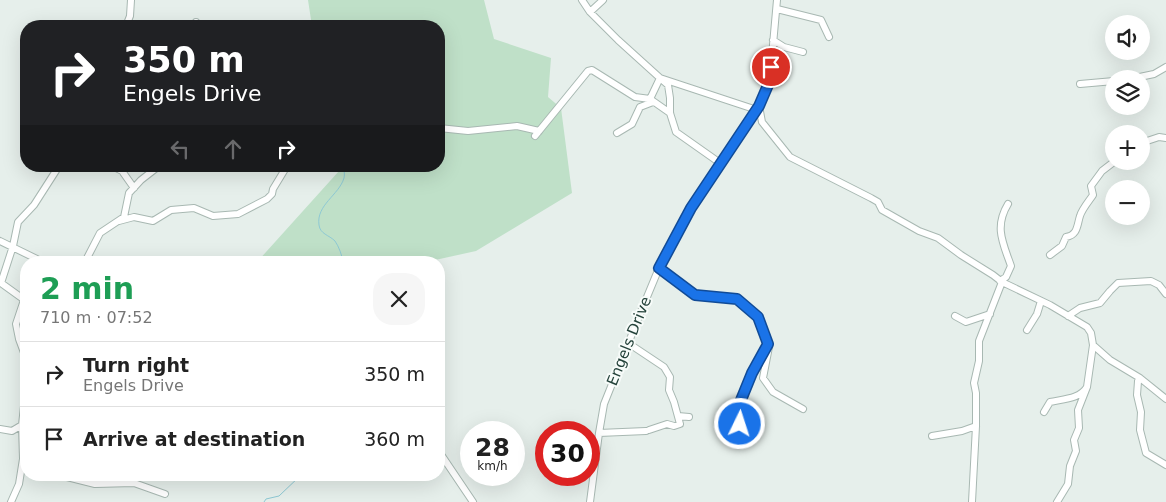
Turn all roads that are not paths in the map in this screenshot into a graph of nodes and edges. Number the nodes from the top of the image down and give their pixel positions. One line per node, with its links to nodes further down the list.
1 (131, 0): 7 (street)
2 (582, 0): 6 (street)
3 (603, 0): 6 (street)
4 (776, 0): 5 (street, Engels Drive)
5 (777, 9): 8 (street); 9 (street, Engels Drive)
6 (590, 12): 13 (street)
7 (128, 20)
8 (829, 36)
9 (773, 40): 10 (street); 17 (street, Engels Drive)
10 (803, 52)
11 (1166, 67): 12 (street)
12 (1150, 75)
13 (660, 78): 16 (street); 17 (street); 18 (street)
14 (1105, 83): 15 (street)
15 (1080, 84)
16 (652, 100): 18 (street); 19 (street); 20 (street)
17 (758, 108): 23 (street, Engels Drive); 38 (street)
18 (670, 113): 23 (street)
19 (445, 129)
20 (616, 134)
21 (1166, 138): 22 (street)
22 (1150, 140)
23 (720, 163): 37 (street, Engels Drive)
24 (1105, 169): 34 (street)
25 (55, 172): 33 (street)
26 (123, 172): 29 (street)
27 (151, 172): 29 (street)
28 (283, 172): 31 (street)
29 (134, 188): 31 (street)
30 (1008, 204): 38 (street)
31 (119, 221): 36 (street)
32 (0, 241): 33 (street)
33 (13, 246): 35 (street); 40 (street)
34 (1050, 255)
35 (32, 256)
36 (88, 256)
37 (659, 268): 48 (street, Engels Drive); 49 (street)
38 (1001, 282): 41 (street); 43 (street)
39 (1166, 294): 45 (street)
40 (20, 296)
41 (1041, 301): 45 (street); 46 (street)
42 (20, 313): 47 (street)
43 (990, 314): 44 (street); 60 (street)
44 (955, 316)
45 (1068, 316): 50 (street)
46 (1027, 330)
47 (20, 342)
48 (628, 342): 56 (street); 61 (street, Engels Drive)
49 (768, 344): 54 (street); 58 (street)
50 (1093, 345): 51 (street); 52 (street)
51 (1140, 378): 53 (street); 66 (street)
52 (1087, 387): 55 (street); 75 (street)
53 (1166, 399)
54 (803, 408)
55 (1044, 412)
56 (678, 416): 57 (street); 63 (street)
57 (689, 417)
58 (740, 424)
59 (20, 426): 62 (street)
60 (976, 426): 64 (street); 74 (street)
61 (600, 427)
62 (0, 429)
63 (600, 433)
64 (932, 436)
65 (445, 460): 72 (street)
66 (1166, 465)
67 (20, 479): 71 (street)
68 (83, 481): 70 (street)
69 (592, 486): 73 (street, Engels Drive)
70 (164, 494)
71 (11, 502)
72 (473, 502)
73 (590, 502)
74 (972, 502)
75 (1056, 502)

